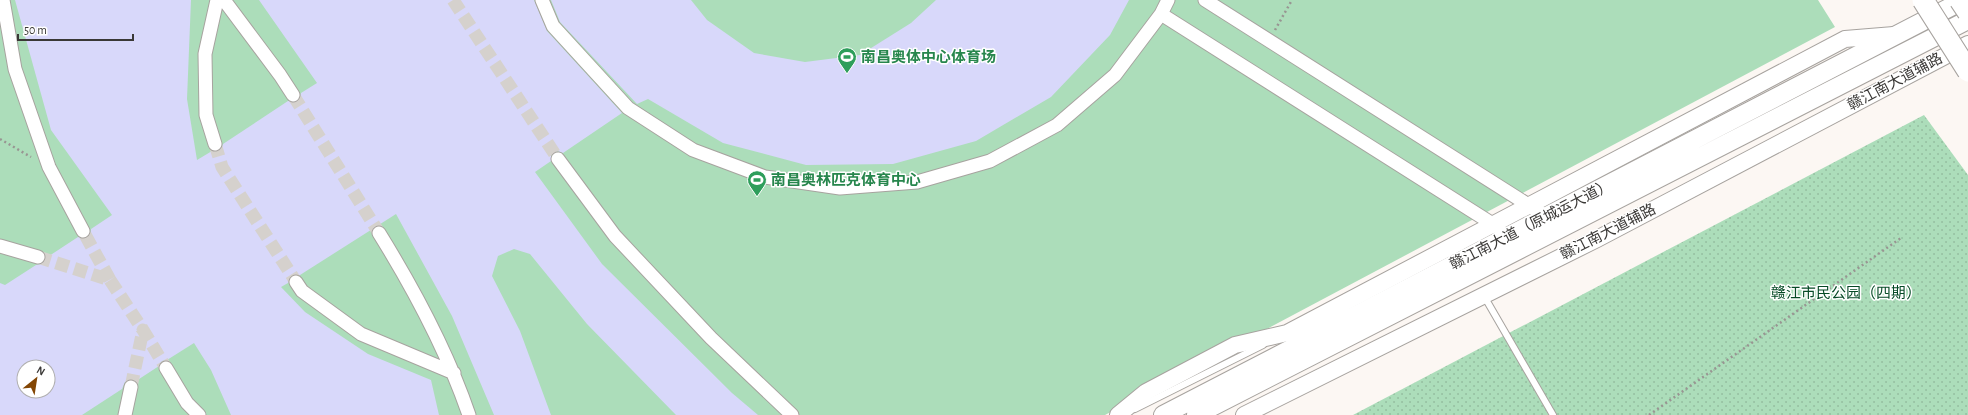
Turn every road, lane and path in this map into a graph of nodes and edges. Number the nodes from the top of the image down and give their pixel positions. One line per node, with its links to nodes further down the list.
1 (3, 0): 22 (street)
2 (217, 0): 20 (street)
3 (224, 0): 18 (street)
4 (542, 0): 12 (street)
5 (1168, 0): 12 (street)
6 (1205, 0): 15 (street)
7 (1292, 0): 15 (path)
8 (1923, 0): 17 (highway, bridge)
9 (1960, 0): 11 (highway, bridge)
10 (1964, 0): 14 (main road, 赣江南大道（原城运大道）)
11 (1968, 12)
12 (1161, 14): 25 (street)
13 (1968, 20): 26 (main road, 赣江南大道（原城运大道）)
14 (1898, 35): 23 (street); 24 (main road, 赣江南大道（原城运大道）)
15 (1269, 40): 23 (street)
16 (1968, 44): 35 (street, 赣江南大道辅路)
17 (1968, 71)
18 (293, 95)
19 (0, 139): 22 (path)
20 (215, 144)
21 (558, 159): 43 (street)
22 (49, 167): 27 (street)
23 (1529, 205): 24 (street); 25 (street)
24 (1547, 217): 26 (street); 29 (main road, 赣江南大道（原城运大道）)
25 (1492, 224): 29 (street); 36 (street)
26 (1564, 227): 32 (main road, 赣江南大道（原城运大道）)
27 (83, 231)
28 (379, 233): 38 (street)
29 (1510, 236): 32 (street); 46 (main road, 赣江南大道（原城运大道）)
30 (1901, 238): 50 (path)
31 (0, 246): 33 (street)
32 (1527, 246): 47 (main road, 赣江南大道（原城运大道）)
33 (38, 257)
34 (296, 282): 38 (street)
35 (1483, 295): 48 (street, 赣江南大道辅路); 49 (lane)
36 (1287, 333): 44 (street); 45 (lane)
37 (166, 368): 41 (street)
38 (454, 373): 42 (street)
39 (131, 387): 40 (street)
40 (125, 415)
41 (199, 415)
42 (469, 415)
43 (792, 415)
44 (1118, 415)
45 (1124, 415)
46 (1163, 415)
47 (1196, 415)
48 (1244, 415)
49 (1553, 415)
50 (1648, 415)

